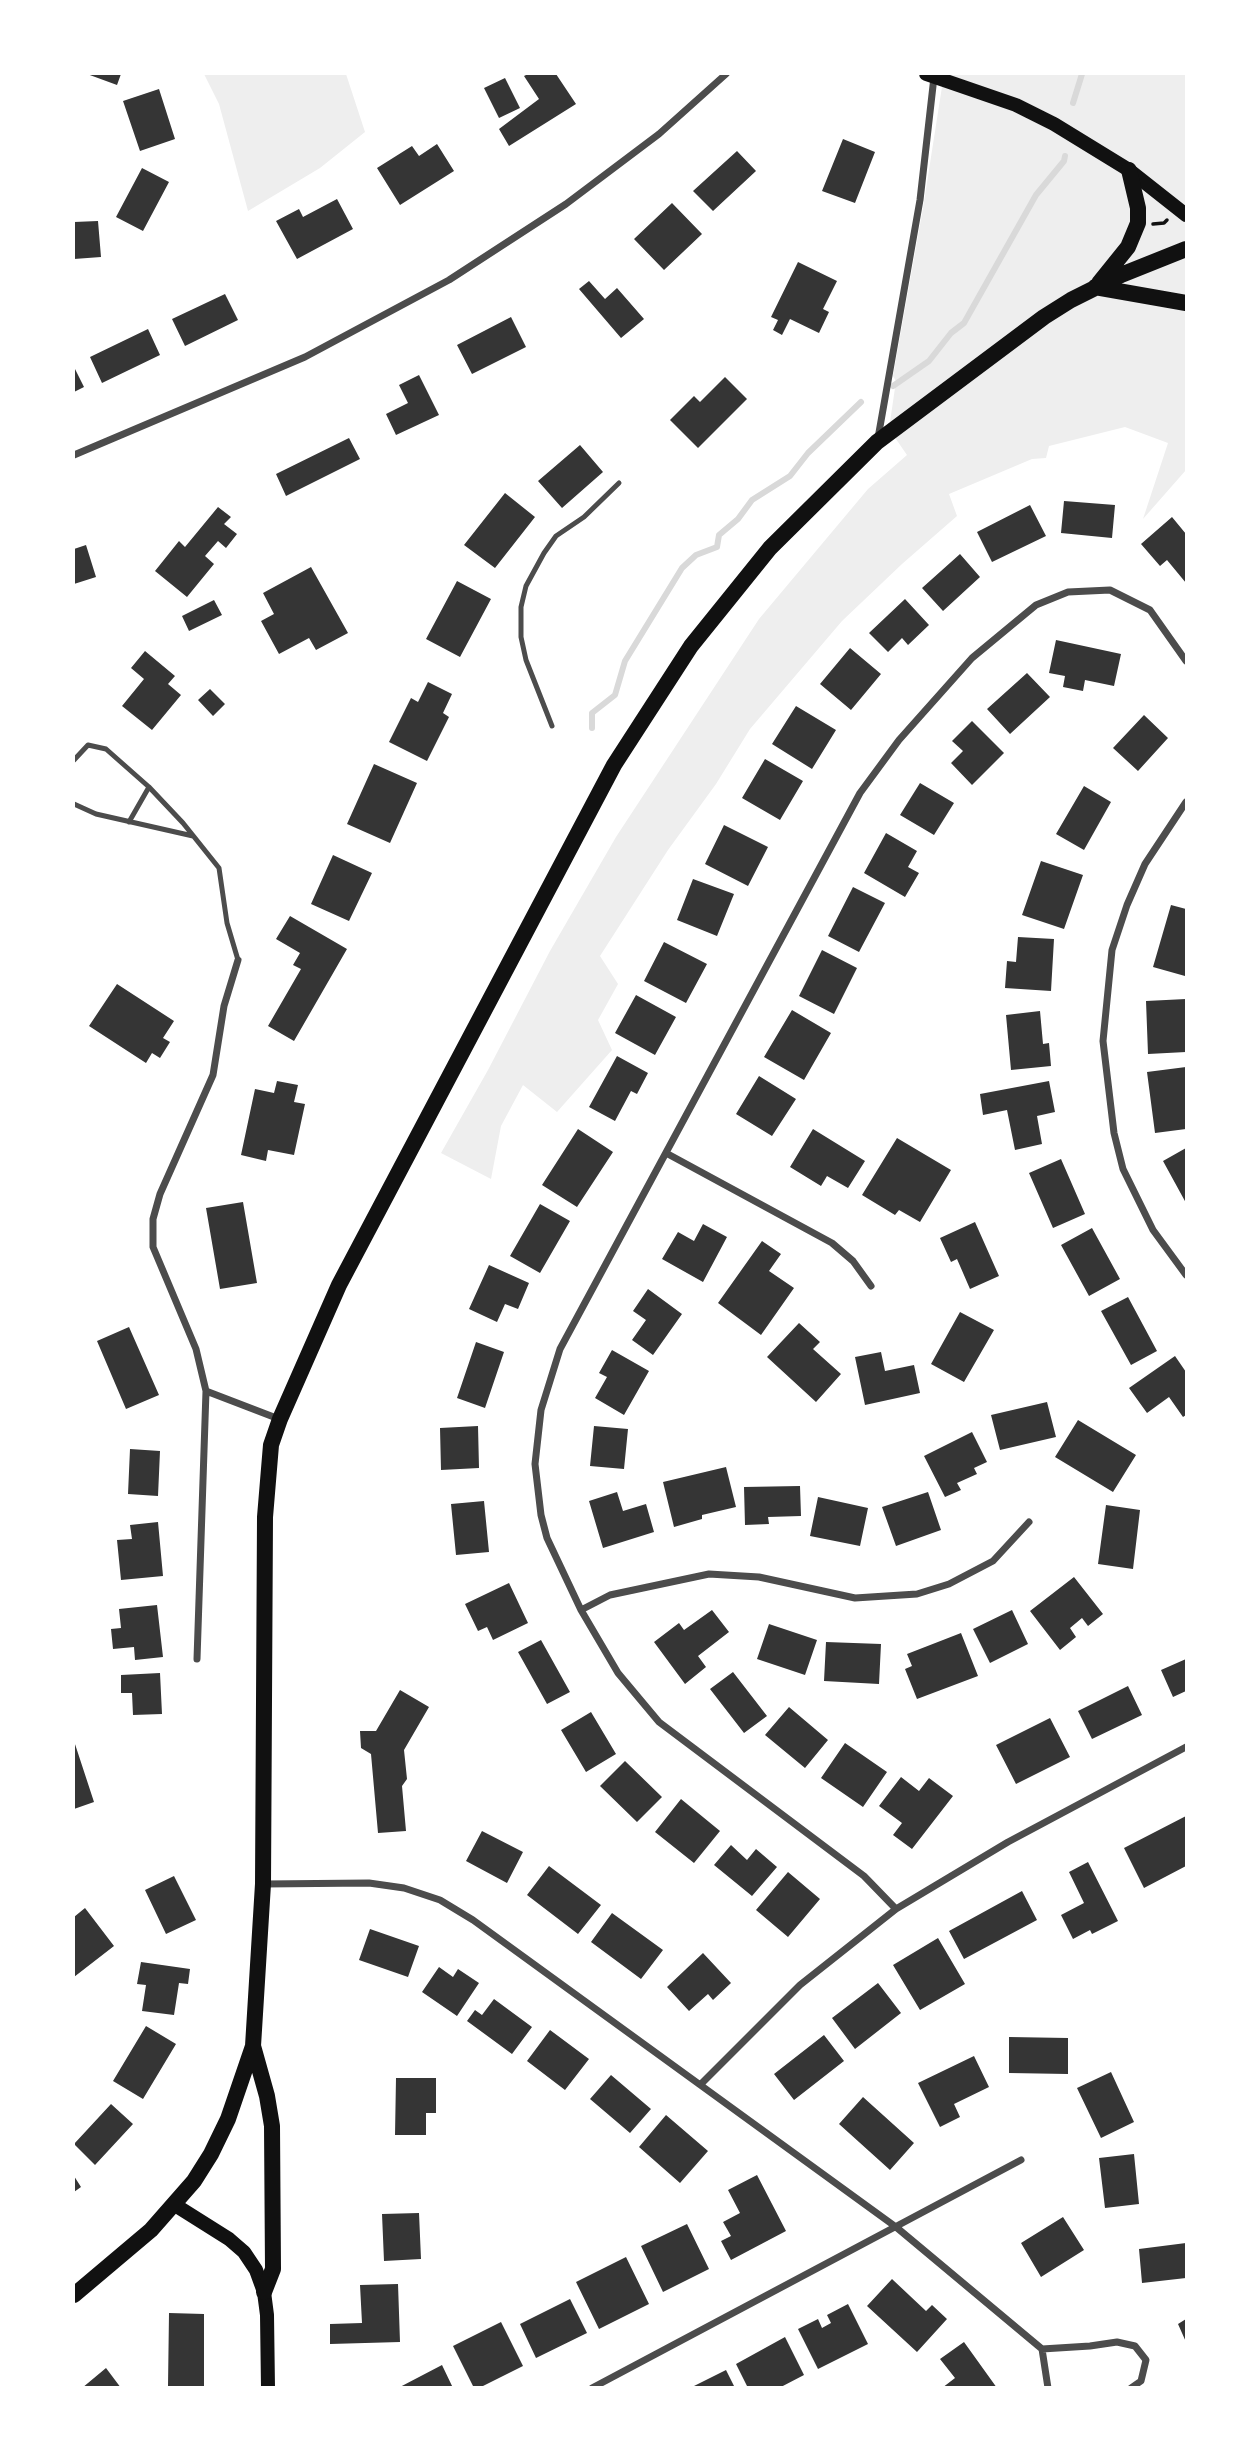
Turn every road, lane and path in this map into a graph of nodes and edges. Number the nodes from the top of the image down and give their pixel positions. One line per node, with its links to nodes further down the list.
1 (726, 74): 11 (street)
2 (930, 75): 3 (main road); 10 (street)
3 (1129, 170): 4 (main road); 8 (main road)
4 (1186, 215)
5 (1167, 220): 6 (path)
6 (1151, 224)
7 (1186, 249): 8 (main road)
8 (1095, 288): 9 (main road); 10 (main road)
9 (1186, 303)
10 (877, 442): 26 (main road)
11 (74, 455)
12 (619, 483): 14 (lane)
13 (1186, 661): 22 (street)
14 (552, 726)
15 (74, 760): 16 (lane)
16 (149, 787): 19 (lane); 20 (lane)
17 (1186, 802): 23 (street)
18 (74, 804): 19 (lane)
19 (130, 822): 20 (lane)
20 (193, 836): 21 (lane)
21 (238, 960): 25 (street)
22 (666, 1153): 24 (street); 28 (street)
23 (1186, 1275)
24 (871, 1286)
25 (206, 1391): 26 (street); 29 (street)
26 (280, 1419): 31 (main road)
27 (1029, 1522): 28 (street)
28 (581, 1610): 32 (street)
29 (197, 1659)
30 (1186, 1747): 32 (street)
31 (263, 1884): 33 (main road); 34 (street)
32 (896, 1909): 34 (street)
33 (253, 2046): 36 (main road); 38 (main road)
34 (701, 2084): 37 (street)
35 (1021, 2160): 37 (street)
36 (175, 2205): 38 (main road); 39 (main road)
37 (897, 2227): 40 (street); 42 (street)
38 (264, 2292): 41 (main road)
39 (74, 2295)
40 (1042, 2349): 43 (street); 44 (street)
41 (268, 2388)
42 (592, 2388)
43 (1048, 2388)
44 (1131, 2388)

